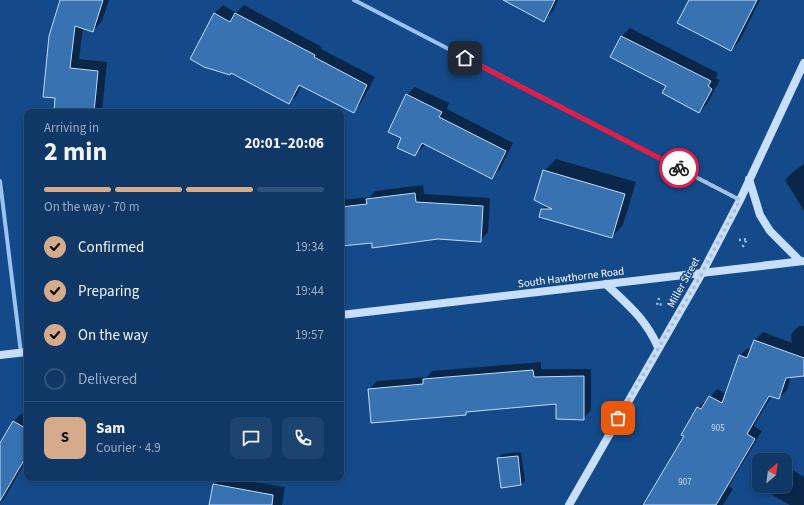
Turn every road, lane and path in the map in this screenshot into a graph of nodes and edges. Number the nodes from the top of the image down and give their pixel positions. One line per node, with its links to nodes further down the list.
1 (354, 0): 5 (street)
2 (804, 63): 3 (main road, Miller Street)
3 (749, 179): 5 (main road, Miller Street); 8 (main road)
4 (0, 181): 15 (street)
5 (740, 200): 9 (main road, Miller Street)
6 (739, 240): 7 (path)
7 (742, 248)
8 (802, 261): 9 (main road, South Hawthorne Road)
9 (702, 273): 10 (main road, South Hawthorne Road); 14 (main road, Miller Street)
10 (606, 284): 13 (main road, South Hawthorne Road); 14 (main road)
11 (658, 298): 12 (path)
12 (664, 304)
13 (344, 315)
14 (658, 347): 17 (main road, Miller Street)
15 (24, 352): 16 (main road)
16 (0, 355)
17 (569, 505)

